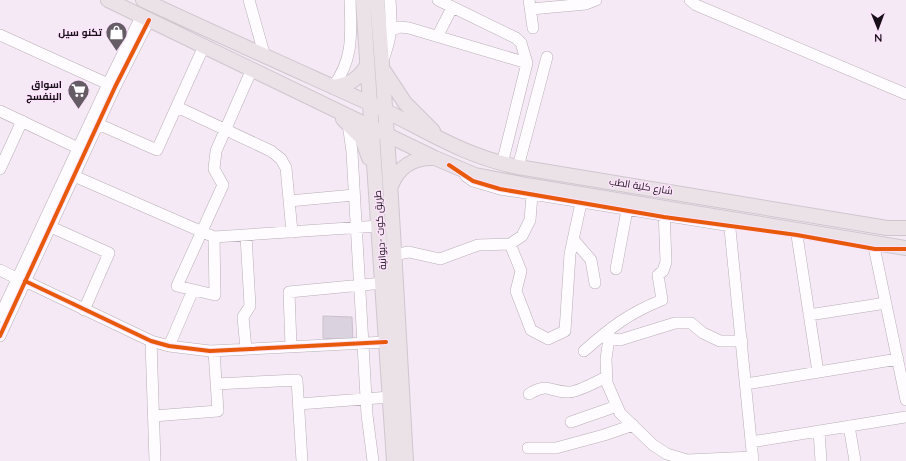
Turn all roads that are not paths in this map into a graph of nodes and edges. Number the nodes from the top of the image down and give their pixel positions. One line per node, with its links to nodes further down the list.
1 (108, 0): 13 (main road)
2 (143, 0): 14 (main road, شارع كلية الطب)
3 (249, 0): 21 (street)
4 (350, 0): 28 (street)
5 (363, 0): 24 (main road, طريق كوت -ديوانية)
6 (377, 0): 25 (main road, طريق كوت -ديوانية)
7 (390, 0): 16 (street)
8 (438, 0): 12 (street)
9 (596, 0): 11 (street)
10 (690, 0): 29 (street)
11 (530, 5): 15 (street)
12 (452, 8): 18 (street); 23 (street)
13 (145, 19): 19 (main road); 27 (street); 37 (street)
14 (196, 25): 19 (main road); 21 (main road, شارع كلية الطب)
15 (533, 28)
16 (392, 30): 18 (street); 25 (street)
17 (0, 35): 27 (street)
18 (438, 35): 23 (street)
19 (189, 38): 20 (main road)
20 (204, 46): 26 (main road); 32 (street)
21 (265, 57): 28 (main road, شارع كلية الطب)
22 (547, 57): 46 (street)
23 (527, 62): 44 (street)
24 (367, 65): 28 (main road); 31 (main road, طريق كوت -ديوانية)
25 (382, 66): 34 (main road, طريق كوت -ديوانية); 41 (main road)
26 (252, 69): 30 (main road); 39 (street)
27 (108, 84): 42 (street)
28 (333, 87): 31 (main road, شارع كلية الطب)
29 (905, 92)
30 (322, 102): 36 (main road); 38 (main road, شارع كلية الطب)
31 (370, 103): 34 (main road, شارع كلية الطب); 38 (main road, طريق كوت -ديوانية)
32 (177, 107): 37 (street); 39 (street)
33 (0, 111): 35 (street)
34 (386, 111): 40 (main road, طريق كوت -ديوانية); 41 (main road, شارع كلية الطب)
35 (22, 121): 42 (street); 47 (street)
36 (348, 123): 48 (main road); 52 (street)
37 (98, 124): 49 (street)
38 (372, 128): 40 (main road, شارع كلية الطب); 48 (main road, طريق كوت -ديوانية)
39 (225, 130): 55 (street); 66 (street)
40 (388, 136): 43 (main road, شارع كلية الطب); 51 (main road, طريق كوت -ديوانية)
41 (444, 143): 44 (main road, شارع كلية الطب)
42 (78, 148): 76 (street)
43 (435, 158): 45 (main road, شارع كلية الطب); 51 (main road)
44 (502, 164): 46 (main road, شارع كلية الطب)
45 (449, 165): 53 (street); 54 (main road, شارع كلية الطب)
46 (518, 167): 50 (main road, شارع كلية الطب)
47 (0, 169)
48 (376, 175): 60 (main road, طريق كوت -ديوانية)
49 (74, 176): 61 (street); 66 (street)
50 (616, 182): 54 (main road); 63 (main road, شارع كلية الطب)
51 (391, 187): 73 (main road, طريق كوت -ديوانية)
52 (354, 195): 55 (street); 62 (street)
53 (532, 195): 56 (street); 70 (street)
54 (614, 199): 58 (main road, شارع كلية الطب)
55 (289, 201): 64 (street)
56 (581, 203): 57 (street); 69 (street)
57 (627, 210): 58 (street); 74 (street)
58 (664, 212): 59 (main road, شارع كلية الطب); 86 (street)
59 (730, 222): 65 (main road, شارع كلية الطب); 88 (street)
60 (380, 226): 62 (street); 78 (main road, طريق كوت -ديوانية)
61 (51, 227): 76 (street); 82 (street)
62 (356, 228): 64 (street); 79 (street)
63 (906, 228)
64 (292, 232): 67 (street)
65 (796, 232): 71 (main road, شارع كلية الطب); 83 (street)
66 (201, 233): 68 (street); 80 (street)
67 (246, 235): 68 (street); 93 (street)
68 (214, 237): 80 (street)
69 (573, 239): 70 (street); 77 (street)
70 (510, 244): 73 (street)
71 (874, 246): 72 (main road, شارع كلية الطب); 81 (street)
72 (905, 248)
73 (393, 255): 121 (main road, طريق كوت -ديوانية)
74 (616, 269)
75 (0, 270): 76 (street)
76 (22, 280): 82 (street); 84 (street); 85 (street)
77 (596, 282)
78 (383, 283): 79 (street); 89 (main road, طريق كوت -ديوانية)
79 (359, 285): 90 (street); 92 (street)
80 (193, 290): 91 (street)
81 (886, 303): 83 (street); 96 (street)
82 (84, 310): 87 (street)
83 (809, 315): 97 (street)
84 (0, 316)
85 (0, 336)
86 (605, 338): 88 (street); 95 (street); 98 (street)
87 (151, 341): 91 (street); 108 (street)
88 (742, 341): 100 (street)
89 (386, 342): 90 (street); 103 (main road, طريق كوت -ديوانية)
90 (363, 343): 92 (street); 104 (street)
91 (169, 346): 94 (street)
92 (291, 346): 93 (street)
93 (246, 349): 94 (street)
94 (214, 351): 99 (street)
95 (584, 351)
96 (898, 359): 97 (street); 101 (street)
97 (818, 372): 100 (street)
98 (606, 377): 102 (street); 107 (street)
99 (216, 384): 106 (street); 108 (street)
100 (746, 384): 114 (street)
101 (905, 386): 105 (street)
102 (529, 394)
103 (390, 397): 104 (street); 120 (main road, طريق كوت -ديوانية)
104 (367, 399): 106 (street); 119 (street)
105 (906, 400)
106 (299, 404): 118 (street)
107 (617, 406): 110 (street); 111 (street)
108 (153, 416): 117 (street)
109 (906, 417): 112 (street)
110 (571, 422)
111 (633, 425): 115 (street); 122 (street)
112 (849, 426): 113 (street); 124 (street)
113 (819, 431): 114 (street); 123 (street)
114 (751, 442): 116 (street)
115 (528, 448)
116 (753, 459): 122 (street)
117 (155, 461)
118 (302, 461)
119 (372, 461)
120 (394, 461)
121 (406, 461)
122 (686, 461)
123 (821, 461)
124 (856, 461)

